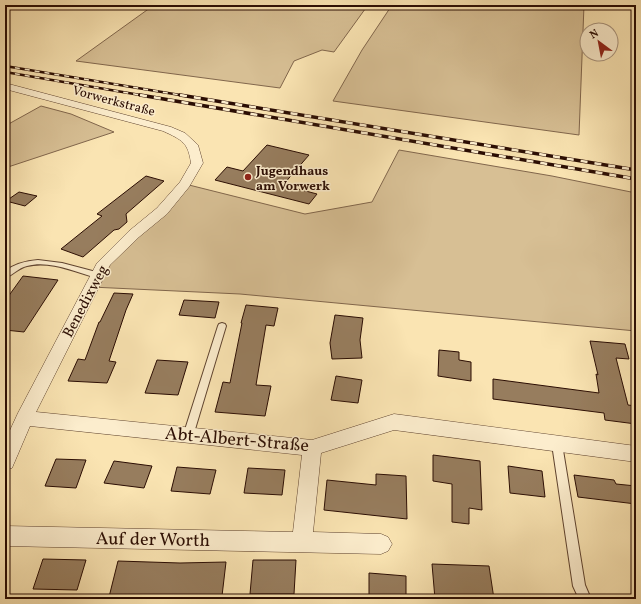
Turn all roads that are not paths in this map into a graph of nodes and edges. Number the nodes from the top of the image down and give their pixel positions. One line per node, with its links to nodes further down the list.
1 (5, 86): 2 (street, Vorwerkstraße)
2 (197, 163): 4 (street, Benedixweg)
3 (5, 275): 4 (lane)
4 (97, 275): 6 (street, Benedixweg)
5 (222, 326): 7 (lane)
6 (24, 418): 7 (street, Abt-Albert-Straße); 11 (street, Benedixweg)
7 (188, 436): 9 (street, Abt-Albert-Straße)
8 (557, 444): 9 (street, Abt-Albert-Straße); 10 (street, Abt-Albert-Straße); 15 (lane)
9 (312, 448): 13 (street)
10 (636, 454)
11 (5, 462)
12 (5, 536): 13 (street, Auf der Worth)
13 (302, 542): 14 (street, Auf der Worth)
14 (381, 544)
15 (585, 599)

